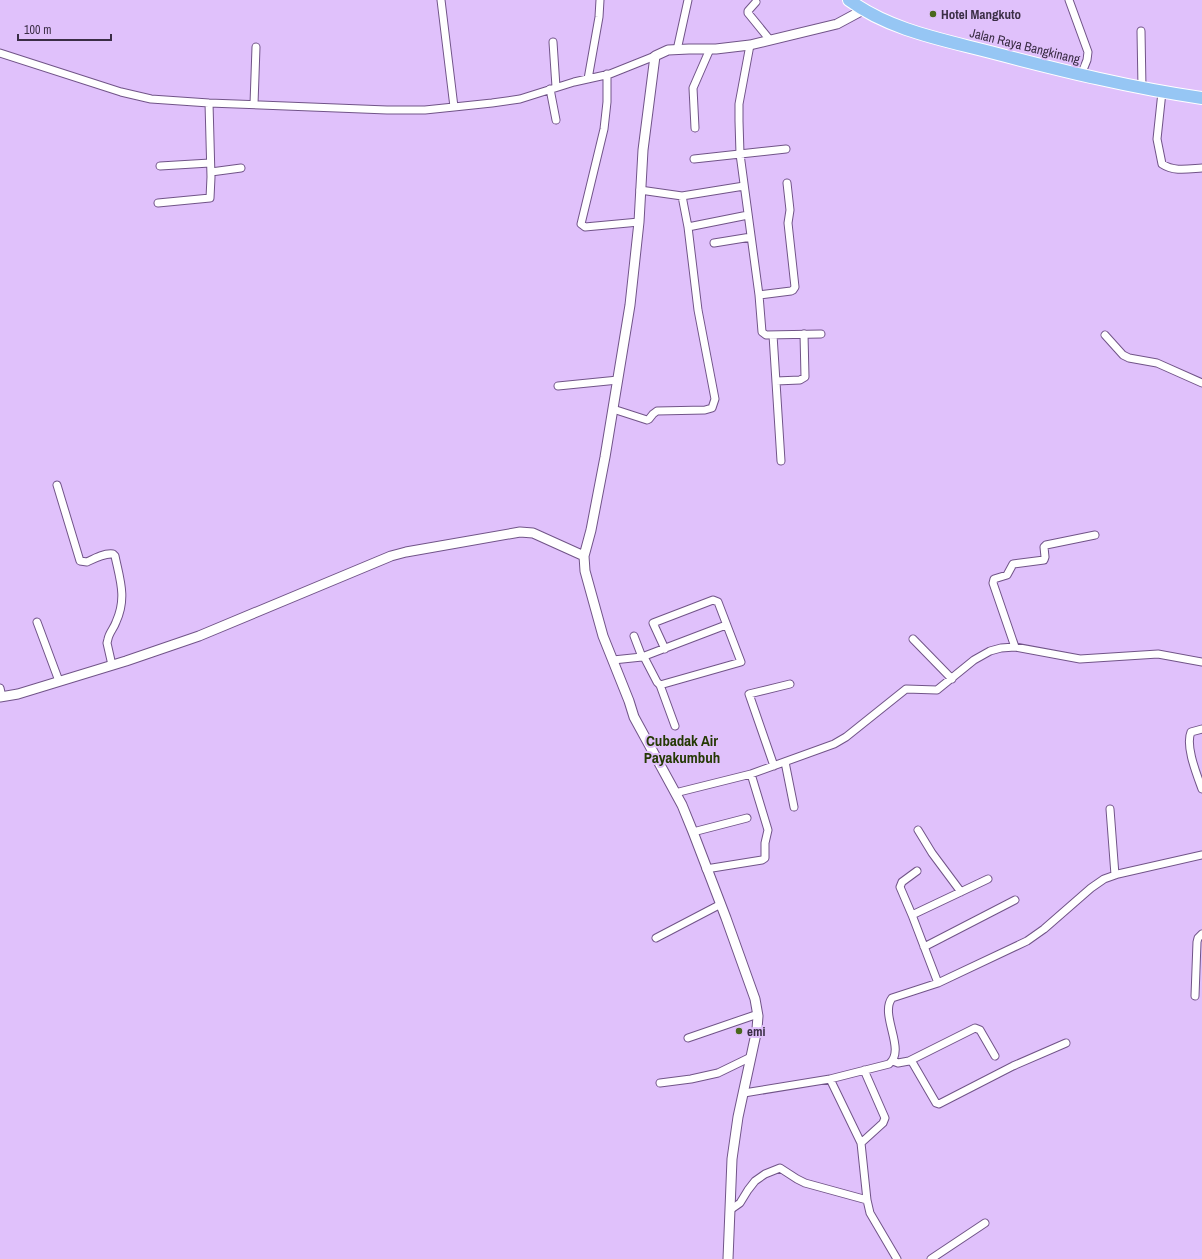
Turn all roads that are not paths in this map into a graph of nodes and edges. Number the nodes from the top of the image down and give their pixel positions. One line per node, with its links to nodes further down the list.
1 (441, 0): 26 (street)
2 (600, 0): 19 (street)
3 (688, 0): 14 (street)
4 (849, 0): 7 (highway, Jalan Raya Bangkinang)
5 (1070, 0): 18 (street)
6 (756, 2): 9 (street)
7 (863, 10): 9 (street); 18 (highway, Jalan Raya Bangkinang)
8 (1140, 32): 21 (street)
9 (770, 40): 11 (street)
10 (553, 42): 20 (street)
11 (750, 45): 13 (street); 30 (street)
12 (256, 47): 25 (street)
13 (710, 49): 14 (street); 28 (street)
14 (677, 50): 16 (street)
15 (0, 53): 24 (street)
16 (655, 56): 17 (street); 39 (street)
17 (606, 74): 19 (street); 43 (street)
18 (1081, 76): 21 (highway, Jalan Raya Bangkinang)
19 (588, 79): 20 (street)
20 (553, 88): 26 (street); 27 (street)
21 (1142, 88): 22 (highway, Jalan Raya Bangkinang)
22 (1162, 92): 23 (highway, Jalan Raya Bangkinang); 35 (street)
23 (1202, 98)
24 (209, 103): 25 (street); 32 (street)
25 (254, 104): 26 (street)
26 (454, 107)
27 (556, 120)
28 (695, 128)
29 (786, 149): 30 (street)
30 (740, 154): 31 (street); 38 (street)
31 (694, 159)
32 (210, 163): 33 (street); 36 (street)
33 (160, 166)
34 (241, 168): 36 (street)
35 (1202, 168)
36 (210, 172): 41 (street)
37 (787, 183): 47 (street)
38 (744, 186): 40 (street); 42 (street)
39 (640, 190): 40 (street); 43 (street)
40 (682, 196): 44 (street)
41 (158, 202)
42 (748, 215): 44 (street); 45 (street)
43 (639, 222): 52 (street)
44 (688, 227): 56 (street)
45 (751, 237): 46 (street); 47 (street)
46 (714, 242)
47 (759, 295): 50 (street)
48 (804, 334): 49 (street); 50 (street); 53 (street)
49 (821, 334)
50 (773, 335): 53 (street)
51 (1105, 335): 54 (street)
52 (618, 380): 55 (street); 56 (street)
53 (776, 381): 57 (street)
54 (1202, 383)
55 (558, 386)
56 (613, 409): 60 (street)
57 (781, 461)
58 (57, 485): 70 (street)
59 (1095, 536): 65 (street)
60 (584, 556): 68 (street); 70 (street)
61 (37, 622): 72 (street)
62 (726, 624): 66 (street); 66 (street); 73 (street)
63 (634, 636): 67 (street)
64 (913, 639): 71 (street)
65 (1015, 647): 69 (street); 71 (street)
66 (665, 649): 67 (street)
67 (643, 657): 68 (street); 73 (street)
68 (613, 660): 82 (street)
69 (1202, 662)
70 (112, 665): 72 (street)
71 (952, 679): 78 (street)
72 (59, 682): 75 (street)
73 (660, 684): 76 (street)
74 (790, 684): 79 (street)
75 (1, 694)
76 (675, 726)
77 (1202, 729): 81 (street)
78 (785, 762): 79 (street); 83 (street)
79 (774, 766): 80 (street)
80 (752, 774): 82 (street); 89 (street)
81 (1202, 789)
82 (675, 793): 87 (street)
83 (794, 807)
84 (1110, 808): 91 (street)
85 (748, 818): 87 (street)
86 (918, 830): 93 (street)
87 (693, 832): 89 (street)
88 (1202, 855): 91 (street)
89 (706, 869): 95 (street)
90 (917, 871): 96 (street)
91 (1115, 875): 100 (street)
92 (988, 879): 93 (street)
93 (961, 892): 96 (street)
94 (1015, 900): 99 (street)
95 (721, 904): 98 (street); 102 (street)
96 (912, 915): 99 (street)
97 (1202, 934): 101 (street)
98 (656, 938)
99 (924, 947): 100 (street)
100 (938, 984): 108 (street)
101 (1195, 996)
102 (758, 1014): 103 (street); 106 (street)
103 (688, 1038)
104 (1066, 1043): 107 (street)
105 (995, 1056): 107 (street)
106 (751, 1057): 111 (street); 112 (street)
107 (911, 1060): 108 (street)
108 (893, 1061): 109 (street)
109 (864, 1070): 110 (street); 113 (street)
110 (830, 1079): 112 (street); 113 (street)
111 (660, 1083)
112 (744, 1093): 115 (street)
113 (861, 1143): 114 (street)
114 (866, 1200): 115 (street); 118 (street)
115 (730, 1210): 117 (street)
116 (985, 1223): 119 (street)
117 (728, 1259)
118 (897, 1259)
119 (931, 1259)

